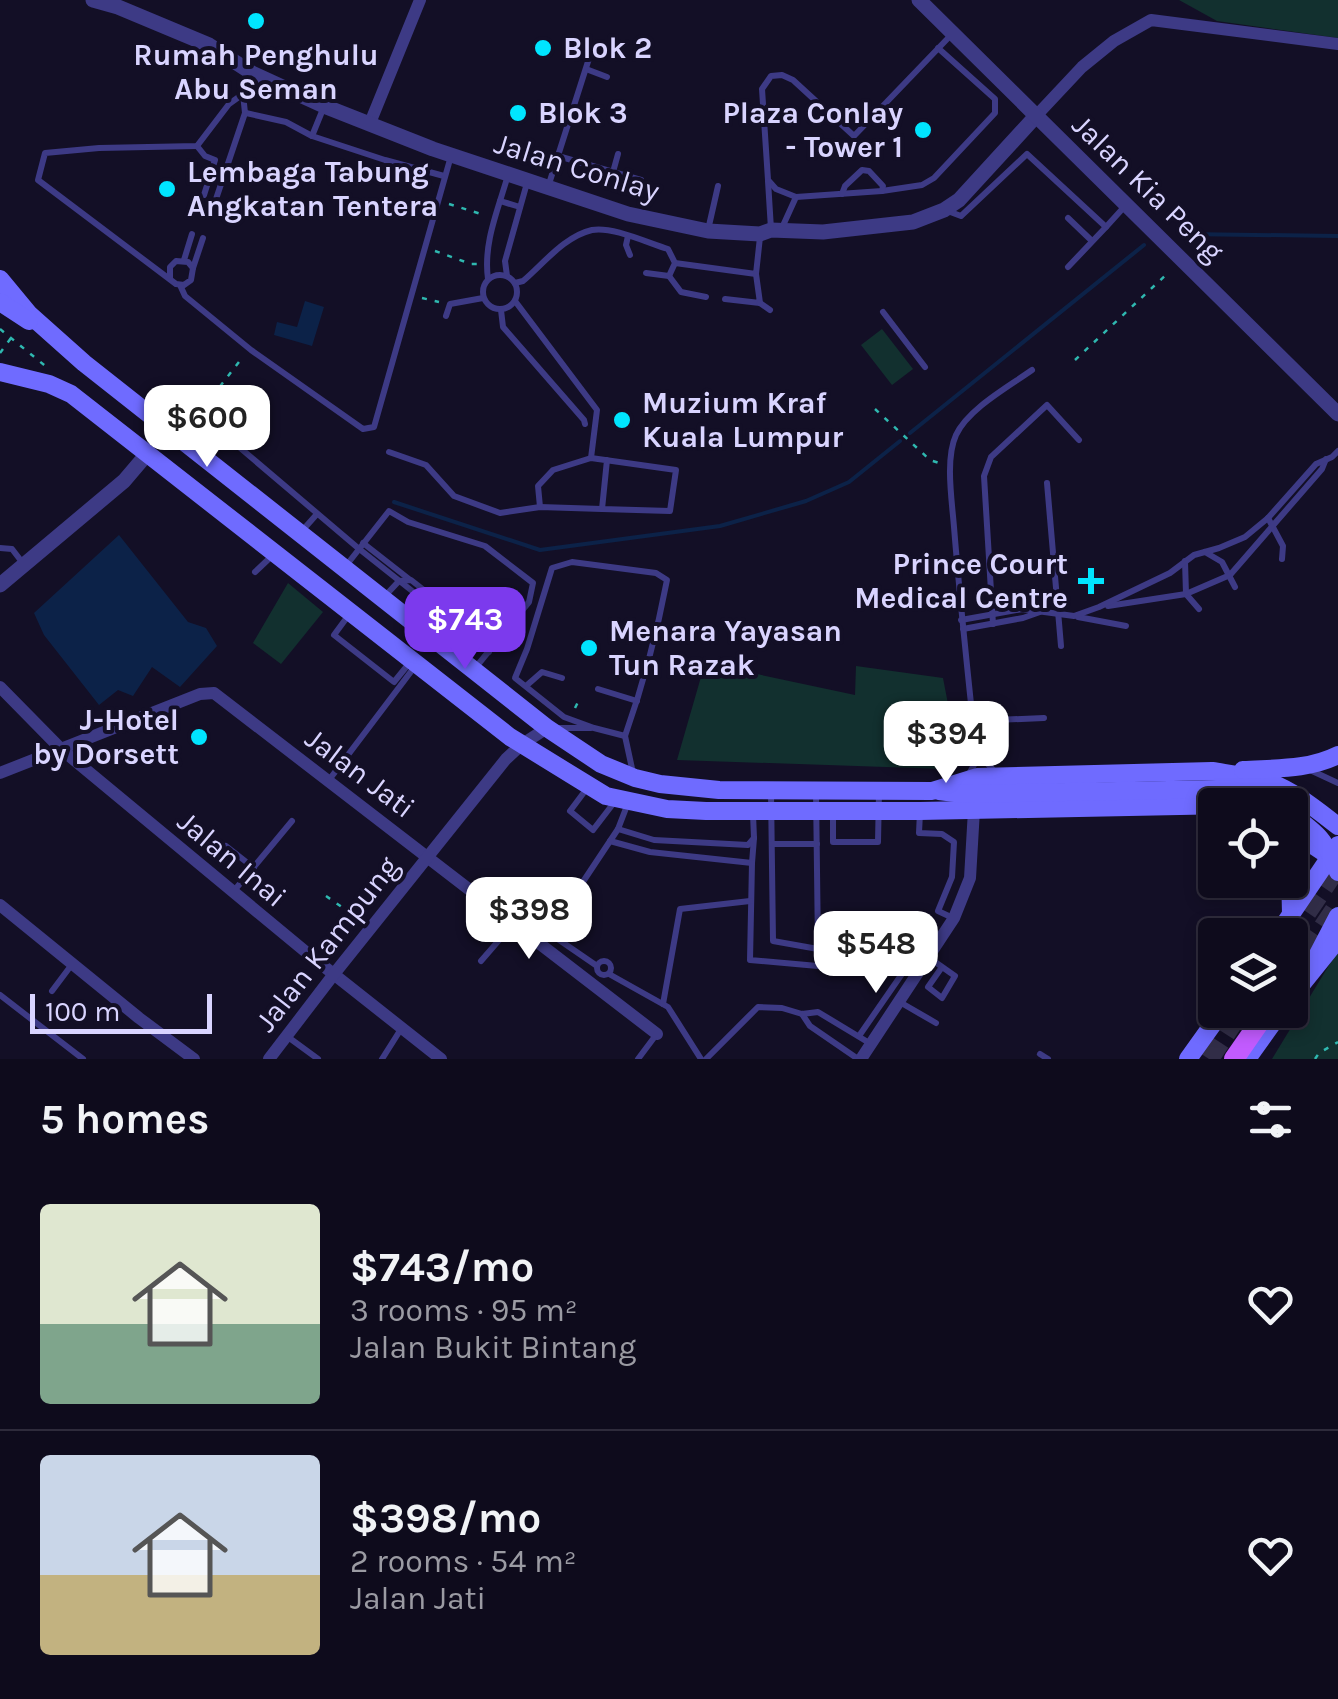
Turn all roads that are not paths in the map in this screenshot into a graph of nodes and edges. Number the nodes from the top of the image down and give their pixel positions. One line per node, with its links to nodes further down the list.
1 (93, 0): 9 (street, Jalan Conlay)
2 (420, 0): 15 (street)
3 (920, 0): 4 (street, Jalan Kia Peng)
4 (953, 33): 6 (lane); 14 (street, Jalan Kia Peng)
5 (1338, 44): 14 (street)
6 (938, 48): 25 (lane); 29 (lane)
7 (592, 49): 8 (lane)
8 (586, 69): 10 (lane); 20 (lane)
9 (252, 73): 11 (lane); 12 (street, Jalan Conlay)
10 (607, 77)
11 (243, 94): 13 (lane); 17 (lane)
12 (324, 106): 15 (street, Jalan Conlay); 16 (lane)
13 (245, 113): 16 (lane); 33 (lane)
14 (1036, 116): 35 (street, Jalan Kia Peng); 37 (street, Jalan Conlay)
15 (370, 123): 19 (street, Jalan Conlay)
16 (312, 136): 23 (lane)
17 (196, 146): 31 (lane); 55 (lane)
18 (618, 154): 21 (lane)
19 (451, 156): 22 (street, Jalan Conlay); 23 (lane)
20 (558, 156): 21 (lane); 28 (lane)
21 (613, 172): 24 (lane)
22 (508, 175): 26 (street, Jalan Conlay); 34 (lane)
23 (444, 176): 59 (lane)
24 (640, 180)
25 (768, 180): 32 (lane); 42 (lane)
26 (527, 182): 28 (street, Jalan Conlay); 36 (lane)
27 (718, 186): 41 (lane)
28 (548, 188): 39 (street, Jalan Conlay)
29 (882, 191): 30 (lane); 30 (lane)
30 (842, 194): 32 (lane)
31 (204, 195)
32 (796, 198): 42 (lane)
33 (216, 199)
34 (500, 201): 36 (lane); 57 (lane)
35 (1126, 205): 40 (lane); 77 (street, Jalan Kia Peng)
36 (520, 207): 53 (lane)
37 (944, 210): 40 (lane); 42 (street, Jalan Conlay)
38 (1068, 218): 45 (lane)
39 (626, 226): 41 (street, Jalan Conlay); 46 (lane); 48 (lane); 58 (lane)
40 (1106, 226): 45 (lane)
41 (708, 231): 42 (street, Jalan Conlay)
42 (770, 232): 52 (lane)
43 (192, 234): 47 (lane)
44 (203, 238): 50 (lane)
45 (1092, 241): 49 (lane)
46 (630, 254)
47 (184, 260): 50 (lane); 55 (lane)
48 (674, 263): 52 (lane); 54 (lane)
49 (1068, 267)
50 (193, 268): 59 (lane)
51 (646, 272): 54 (lane)
52 (756, 274): 65 (lane)
53 (506, 276): 57 (lane); 58 (lane)
54 (668, 276): 60 (lane)
55 (170, 278): 59 (lane)
56 (0, 279): 70 (main road)
57 (488, 279): 61 (lane)
58 (515, 283): 63 (lane)
59 (180, 285)
60 (706, 297)
61 (484, 298): 66 (lane); 69 (lane)
62 (726, 299): 65 (lane)
63 (515, 301): 66 (lane); 74 (lane)
64 (0, 302): 70 (main road)
65 (760, 304): 67 (lane)
66 (501, 310): 75 (lane)
67 (770, 310)
68 (882, 312): 71 (lane)
69 (446, 316)
70 (58, 340): 76 (main road)
71 (925, 366)
72 (1032, 370): 116 (lane)
73 (0, 372): 82 (main road)
74 (583, 393): 75 (lane); 84 (lane)
75 (567, 402): 78 (lane)
76 (140, 407): 79 (main road); 82 (main road)
77 (1338, 414)
78 (585, 424)
79 (177, 436): 89 (lane); 92 (main road)
80 (1079, 440): 114 (lane)
81 (390, 452): 87 (lane)
82 (147, 454): 96 (main road); 99 (street)
83 (1334, 457): 90 (lane); 91 (lane)
84 (592, 458): 85 (lane); 87 (lane)
85 (607, 460): 88 (lane); 88 (lane)
86 (1047, 483): 113 (lane)
87 (540, 507): 88 (lane)
88 (602, 509)
89 (316, 514): 92 (lane); 93 (lane)
90 (1268, 518): 91 (lane); 95 (lane)
91 (1273, 526): 97 (lane); 102 (lane)
92 (300, 533): 100 (main road)
93 (360, 546): 100 (lane); 103 (lane); 104 (lane); 120 (lane)
94 (0, 548): 99 (lane)
95 (1204, 552): 98 (lane); 102 (lane)
96 (275, 553): 101 (lane); 111 (main road)
97 (1282, 559)
98 (1185, 562): 107 (lane); 109 (lane)
99 (24, 565): 105 (street)
100 (344, 568): 108 (main road)
101 (255, 572)
102 (1230, 575): 106 (lane); 107 (lane)
103 (411, 580): 104 (lane); 120 (lane)
104 (399, 581): 108 (lane); 120 (lane)
105 (0, 585)
106 (1235, 587)
107 (1186, 594): 109 (lane); 110 (lane)
108 (383, 598): 122 (main road)
109 (1098, 607): 115 (lane)
110 (1200, 609)
111 (351, 612): 121 (main road); 121 (lane)
112 (1041, 612): 113 (lane); 114 (lane); 117 (lane)
113 (1056, 613): 115 (lane); 119 (lane)
114 (992, 614): 116 (lane); 117 (lane)
115 (1074, 616): 118 (lane)
116 (962, 624): 117 (lane); 129 (lane)
117 (993, 624)
118 (1126, 626)
119 (1061, 646)
120 (492, 649): 122 (lane)
121 (414, 662): 133 (main road); 142 (lane)
122 (474, 670): 130 (main road)
123 (562, 678): 124 (lane)
124 (526, 686): 127 (lane); 131 (lane)
125 (0, 687): 134 (street, Jalan Inai)
126 (598, 689): 127 (lane)
127 (637, 700): 132 (lane)
128 (1044, 718): 129 (lane)
129 (973, 720): 135 (lane)
130 (547, 728): 131 (lane); 133 (street, Jalan Kampung); 141 (main road)
131 (594, 728): 132 (lane)
132 (624, 736): 141 (lane)
133 (521, 745): 145 (main road); 168 (street, Jalan Kampung)
134 (61, 749): 139 (street, Jalan Jati); 142 (street, Jalan Jati); 172 (street, Jalan Inai)
135 (976, 751): 140 (lane); 143 (lane)
136 (1338, 755): 137 (main road)
137 (1304, 767): 138 (main road); 144 (lane)
138 (1212, 771): 140 (main road); 160 (main road)
139 (0, 773)
140 (1008, 777): 143 (main road)
141 (635, 778): 148 (main road)
142 (329, 780): 168 (street, Jalan Jati)
143 (956, 782): 147 (main road)
144 (1338, 782)
145 (589, 786): 151 (main road); 151 (lane)
146 (816, 790): 148 (main road); 149 (main road); 155 (lane)
147 (932, 790): 149 (main road); 150 (main road)
148 (771, 791): 154 (lane)
149 (880, 791): 156 (lane)
150 (1198, 791)
151 (623, 801): 154 (main road); 161 (lane)
152 (1198, 806): 153 (main road)
153 (974, 810): 157 (main road); 178 (street)
154 (762, 811): 155 (main road); 162 (lane); 165 (lane)
155 (825, 811): 156 (main road); 156 (lane); 166 (lane)
156 (880, 811): 157 (main road)
157 (920, 811): 178 (lane)
158 (292, 820): 171 (lane)
159 (1308, 826): 169 (main road, bridge)
160 (1338, 826)
161 (618, 829): 162 (lane); 163 (lane)
162 (754, 838): 170 (lane)
163 (610, 841): 170 (lane); 192 (lane)
164 (1308, 841): 169 (main road)
165 (772, 844): 166 (lane); 166 (lane)
166 (817, 844)
167 (226, 846): 171 (lane)
168 (427, 856): 180 (street, Jalan Jati); 187 (street, Jalan Kampung)
169 (1336, 859): 176 (main road)
170 (752, 862): 174 (lane)
171 (254, 868): 172 (lane)
172 (234, 892): 187 (street, Jalan Inai)
173 (1291, 898): 176 (main road)
174 (750, 900): 192 (lane); 203 (lane)
175 (0, 905): 184 (street)
176 (1291, 914): 179 (main road)
177 (1338, 916): 186 (main road, bridge)
178 (954, 918): 182 (street)
179 (1288, 918)
180 (514, 923): 183 (lane); 201 (street, Jalan Jati)
181 (1338, 936): 188 (main road, bridge)
182 (928, 957): 185 (lane); 191 (street)
183 (481, 961)
184 (73, 962): 189 (lane); 205 (street)
185 (942, 967): 185 (lane)
186 (1308, 973)
187 (334, 974): 197 (street, Jalan Inai); 202 (street, Jalan Kampung)
188 (1308, 977)
189 (52, 991)
190 (0, 996): 204 (lane)
191 (898, 1000): 195 (lane); 203 (street)
192 (663, 1004): 211 (lane)
193 (818, 1012): 194 (lane); 196 (lane); 203 (lane)
194 (802, 1014): 196 (lane); 211 (lane)
195 (936, 1024)
196 (810, 1026): 212 (lane)
197 (402, 1028): 208 (lane); 209 (street, Jalan Inai)
198 (1210, 1028): 213 (main road)
199 (1256, 1028): 214 (main road)
200 (1272, 1028): 215 (main road)
201 (657, 1034): 210 (lane)
202 (287, 1037): 206 (street, Jalan Kampung); 207 (lane)
203 (865, 1040): 212 (street)
204 (83, 1059)
205 (194, 1059)
206 (268, 1059)
207 (318, 1059)
208 (382, 1059)
209 (441, 1059)
210 (638, 1059)
211 (704, 1059)
212 (860, 1059)
213 (1188, 1059)
214 (1234, 1059)
215 (1251, 1059)

